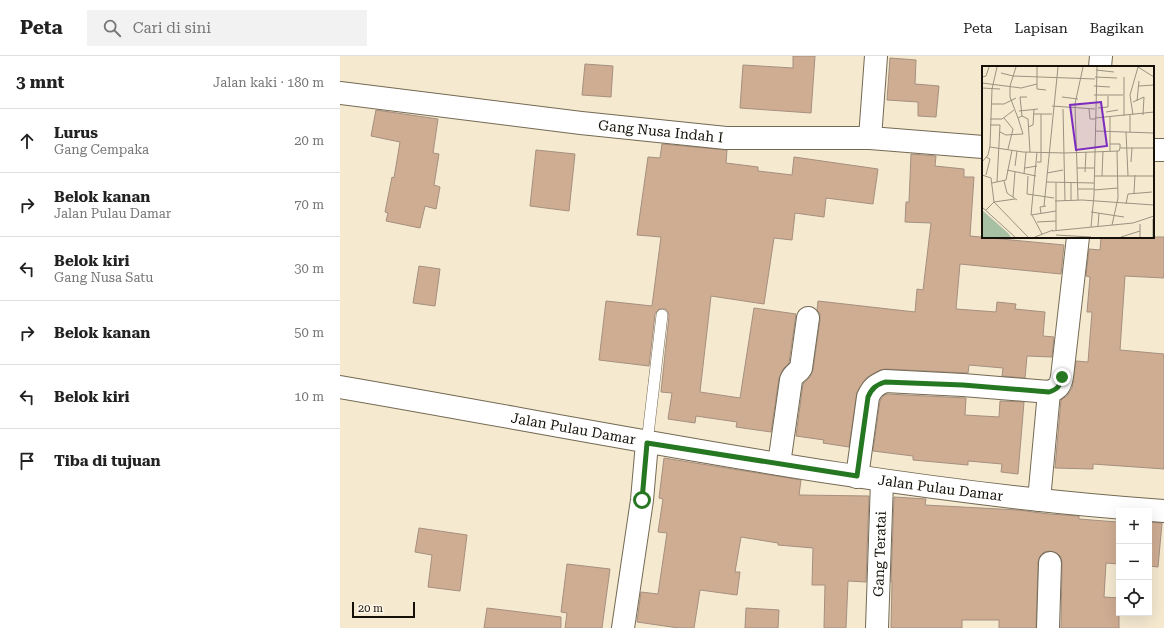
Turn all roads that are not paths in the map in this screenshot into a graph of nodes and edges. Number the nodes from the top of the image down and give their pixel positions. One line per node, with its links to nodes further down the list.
1 (876, 56): 5 (street)
2 (1101, 56): 3 (street)
3 (1100, 66)
4 (340, 93): 5 (street, Gang Nusa Indah I)
5 (870, 138): 6 (street, Gang Nusa Indah I)
6 (982, 147)
7 (1078, 238): 11 (street)
8 (662, 315): 12 (lane)
9 (808, 318): 13 (street)
10 (340, 387): 12 (street, Jalan Pulau Damar)
11 (1049, 392): 14 (street); 16 (street)
12 (647, 443): 13 (street, Jalan Pulau Damar); 19 (street)
13 (779, 464): 14 (street, Jalan Pulau Damar)
14 (857, 476): 15 (street, Jalan Pulau Damar)
15 (882, 481): 16 (street, Jalan Pulau Damar); 20 (street, Gang Teratai)
16 (1040, 500): 17 (street, Jalan Pulau Damar)
17 (1164, 512)
18 (1050, 563): 21 (street)
19 (623, 628)
20 (877, 628)
21 (1048, 628)

